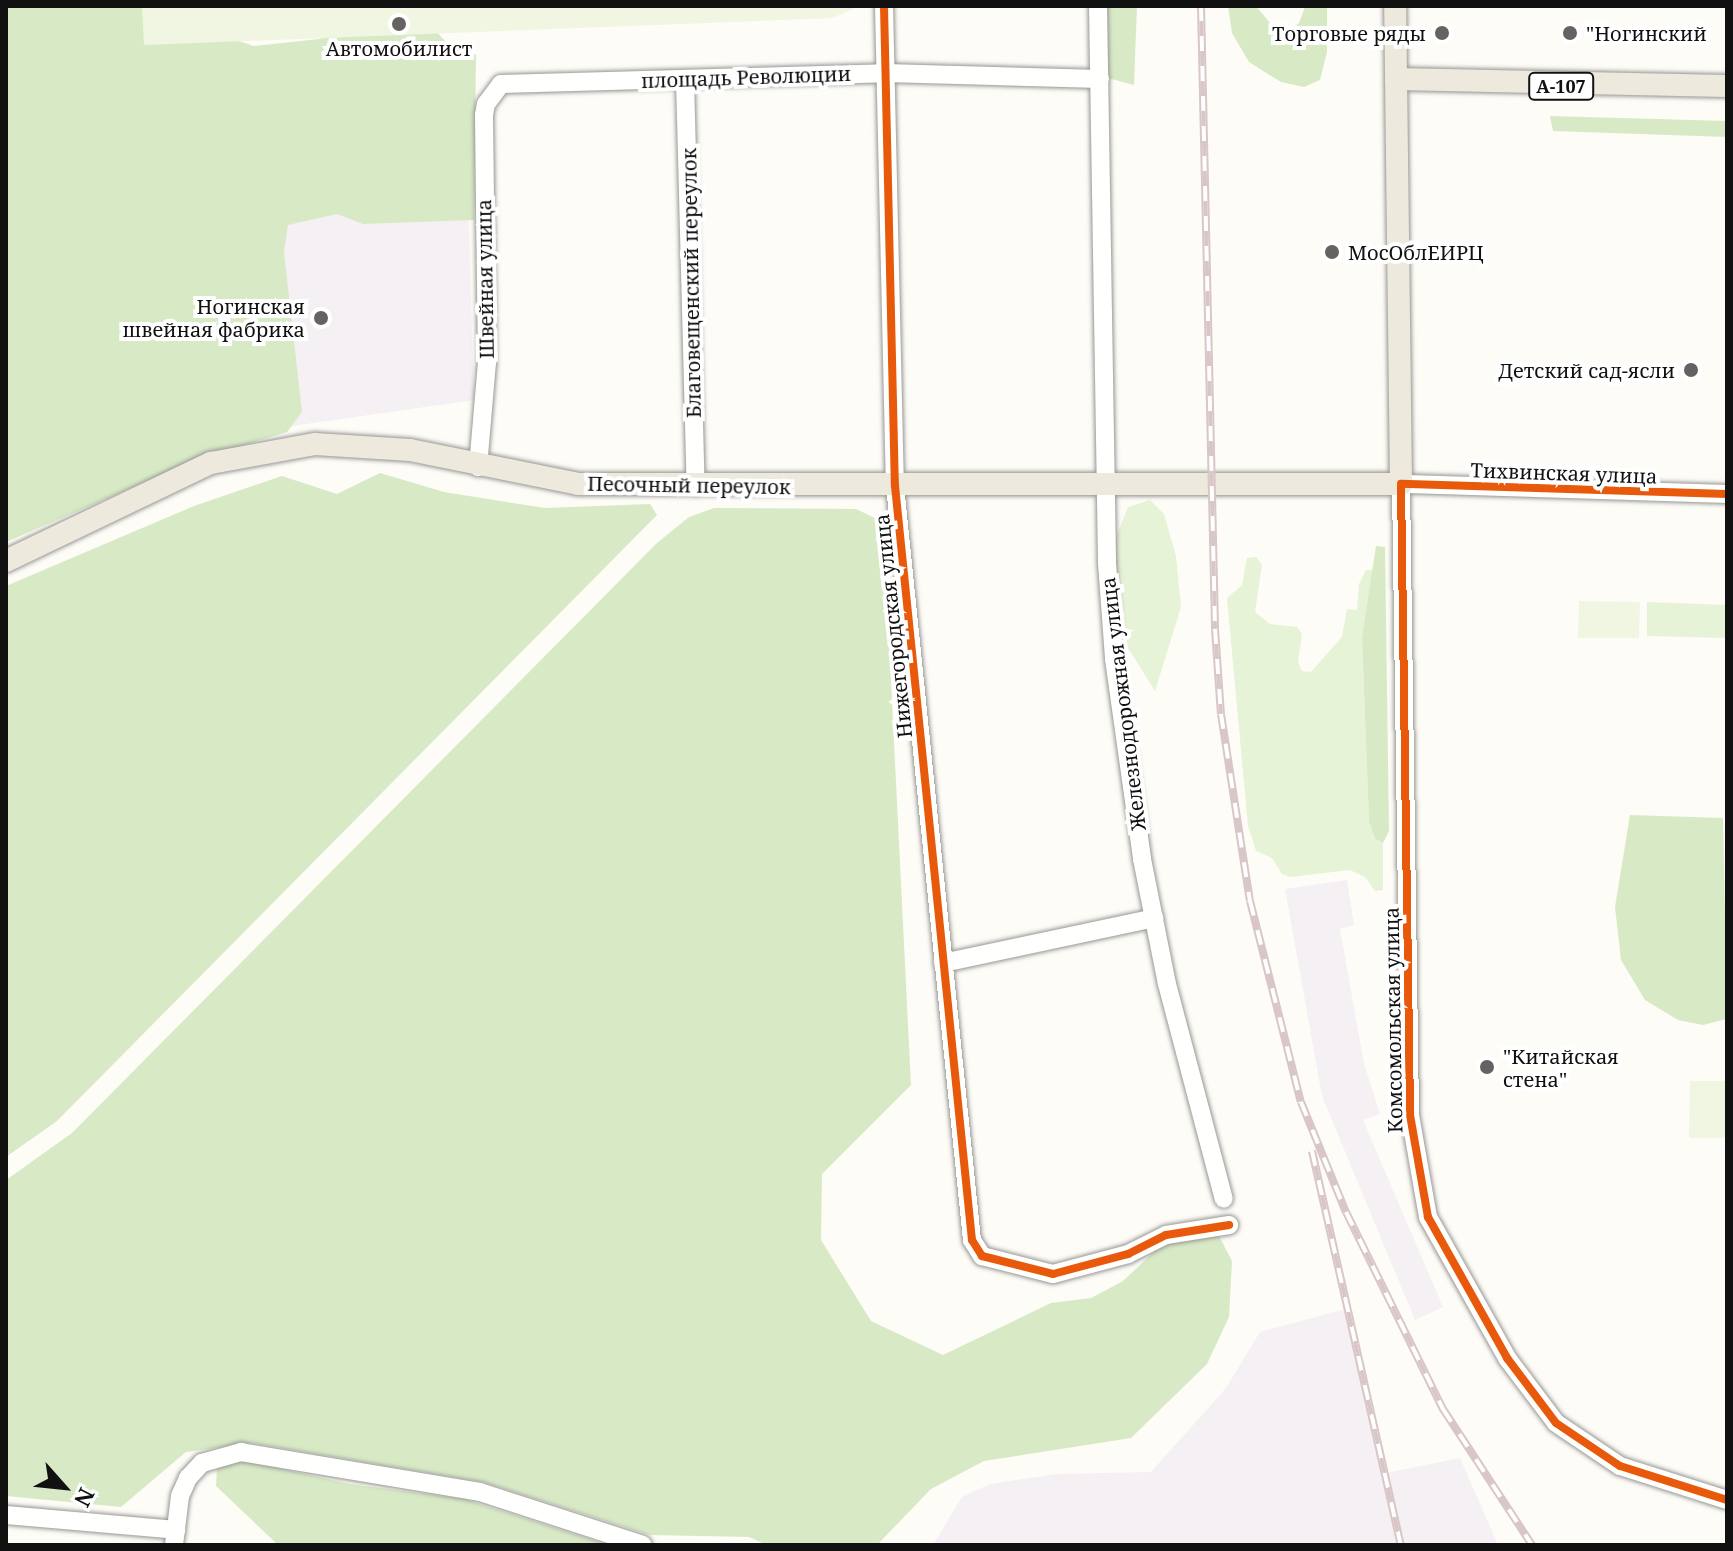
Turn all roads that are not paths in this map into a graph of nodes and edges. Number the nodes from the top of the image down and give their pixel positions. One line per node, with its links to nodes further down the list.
1 (884, 6): 4 (street, Нижегородская улица)
2 (1098, 6): 6 (street, Железнодорожная улица)
3 (1395, 6): 7 (main road, Комсомольская улица)
4 (885, 73): 5 (street, площадь Революции); 6 (street, площадь Революции); 13 (street, Нижегородская улица)
5 (685, 79): 9 (street, площадь Революции); 14 (street, Благовещенский переулок)
6 (1100, 79): 12 (street, Железнодорожная улица)
7 (1396, 79): 8 (main road, А-107); 11 (main road, Комсомольская улица)
8 (1727, 86)
9 (492, 92): 10 (street, Швейная улица)
10 (478, 467): 14 (main road, Песочный переулок); 16 (main road, Песочный переулок)
11 (1401, 484): 12 (main road, Песочный переулок); 15 (street, Тихвинская улица); 21 (street, Комсомольская улица)
12 (1108, 485): 13 (main road, Песочный переулок); 17 (street, Железнодорожная улица)
13 (895, 486): 14 (main road, Песочный переулок); 18 (street, Нижегородская улица)
14 (696, 487)
15 (1727, 494)
16 (6, 561)
17 (1154, 918): 18 (street); 19 (street, Железнодорожная улица)
18 (943, 963): 20 (street, Нижегородская улица)
19 (1224, 1199)
20 (1229, 1225)
21 (1727, 1500)
22 (6, 1515): 23 (street)
23 (175, 1538): 24 (street)
24 (643, 1545)

